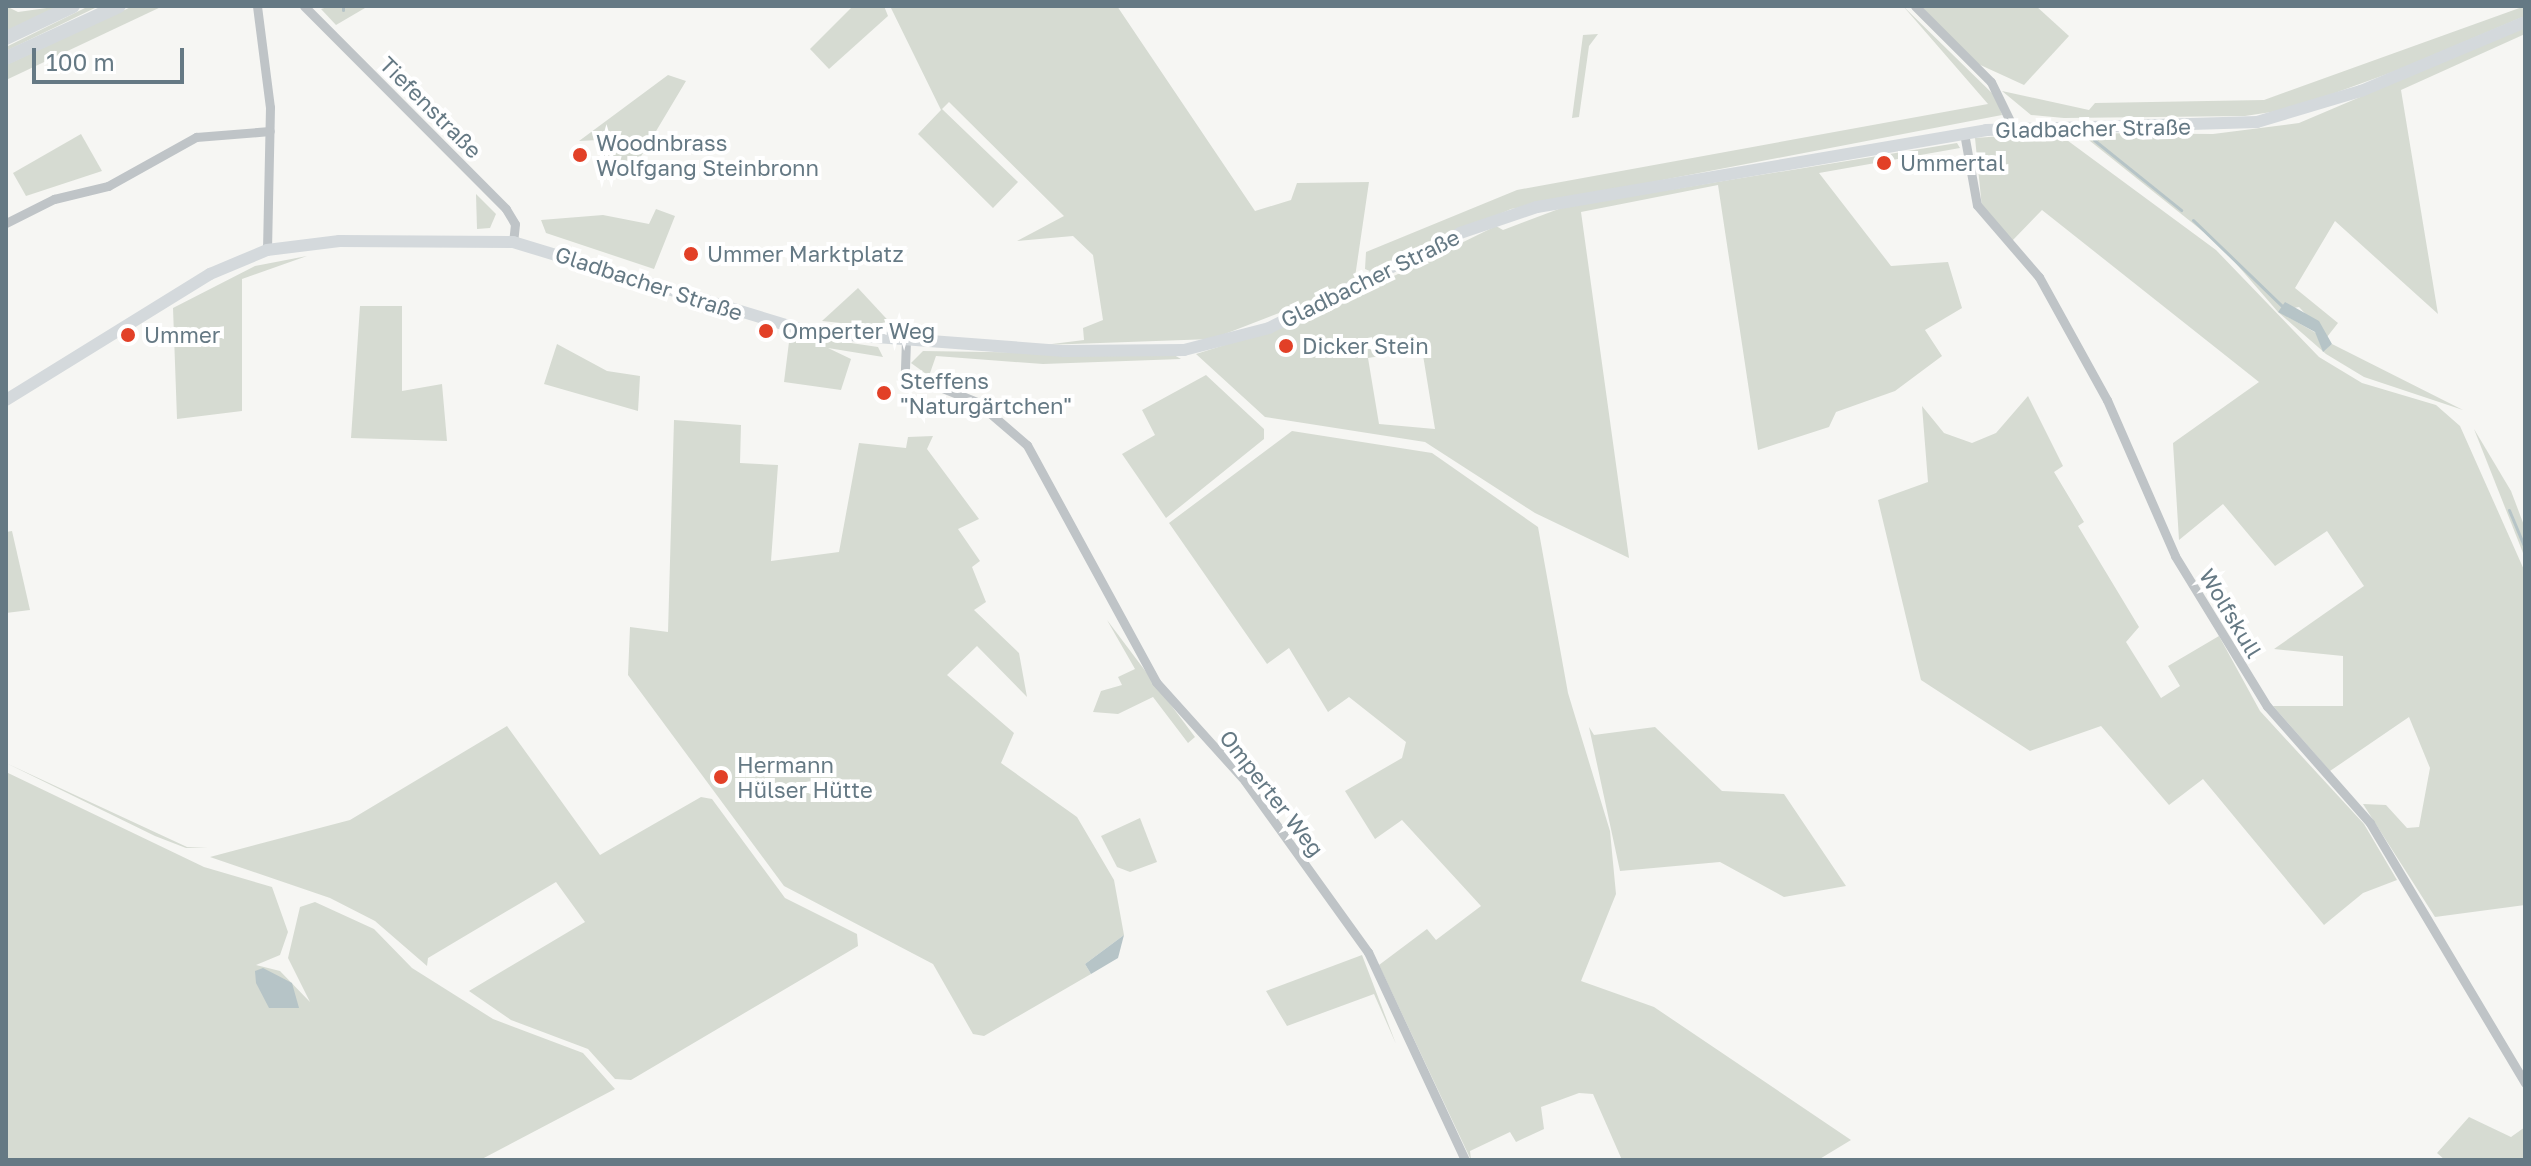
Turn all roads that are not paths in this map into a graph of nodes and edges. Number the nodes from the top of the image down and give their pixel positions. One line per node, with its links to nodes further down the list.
1 (73, 6): 7 (main road)
2 (119, 6): 8 (main road)
3 (257, 6): 10 (street)
4 (304, 6): 13 (street, Tiefenstraße)
5 (1915, 6): 9 (street)
6 (2525, 22): 9 (main road, Gladbacher Straße)
7 (6, 38)
8 (6, 58)
9 (2013, 127): 11 (main road, Gladbacher Straße)
10 (270, 131): 12 (street); 14 (street)
11 (1964, 133): 15 (main road, Gladbacher Straße); 17 (street, Wolfskull)
12 (6, 223)
13 (513, 242): 14 (main road, Gladbacher Straße); 15 (main road, Gladbacher Straße)
14 (267, 250): 16 (main road, Gladbacher Straße)
15 (906, 340): 18 (street, Omperter Weg)
16 (6, 400)
17 (2525, 1083)
18 (1465, 1160)

